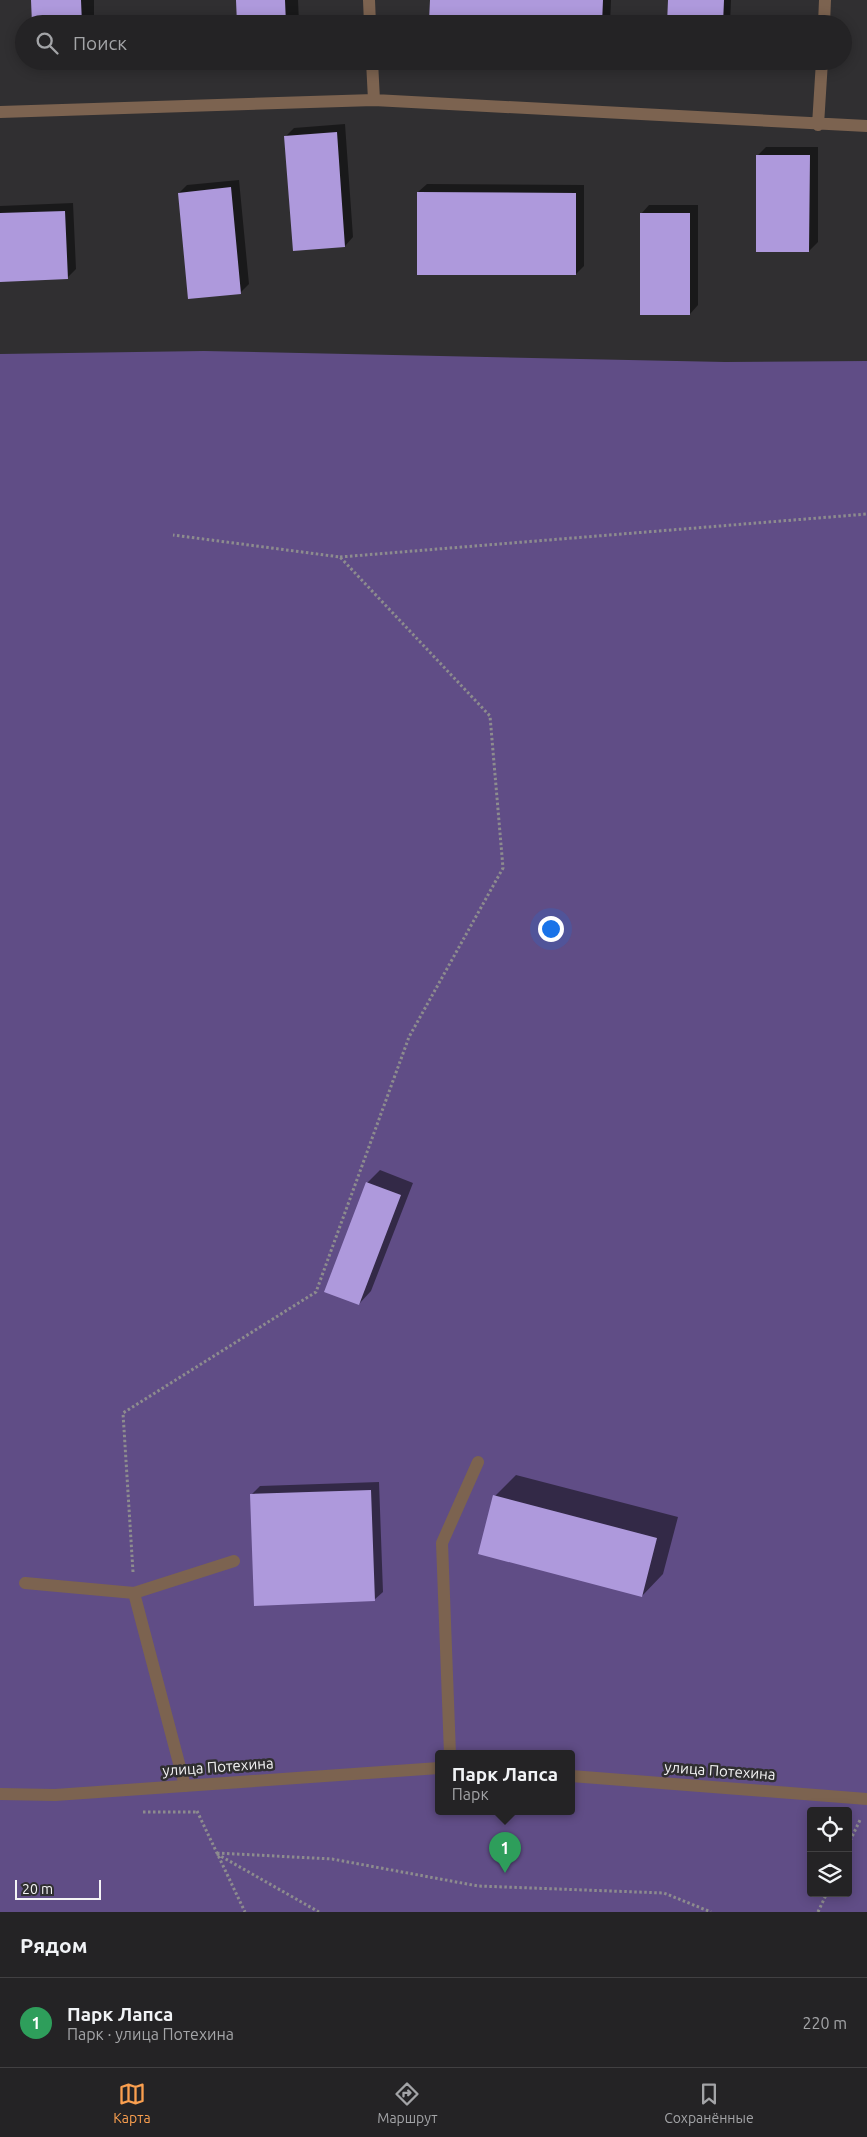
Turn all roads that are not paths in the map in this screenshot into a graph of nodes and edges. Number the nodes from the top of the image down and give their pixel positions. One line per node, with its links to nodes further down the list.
1 (369, 0): 3 (street)
2 (825, 0): 4 (street)
3 (370, 15)
4 (824, 15)
5 (372, 70): 7 (street)
6 (821, 70): 9 (street)
7 (374, 100): 8 (street); 9 (street)
8 (0, 112)
9 (818, 125): 10 (street)
10 (867, 126)
11 (478, 1462): 15 (street)
12 (234, 1561): 14 (street)
13 (26, 1583): 14 (street)
14 (134, 1593): 18 (street)
15 (450, 1750)
16 (435, 1768): 18 (street, улица Потехина)
17 (575, 1776): 20 (street, улица Потехина)
18 (185, 1786): 19 (street, улица Потехина)
19 (0, 1794)
20 (867, 1798)

